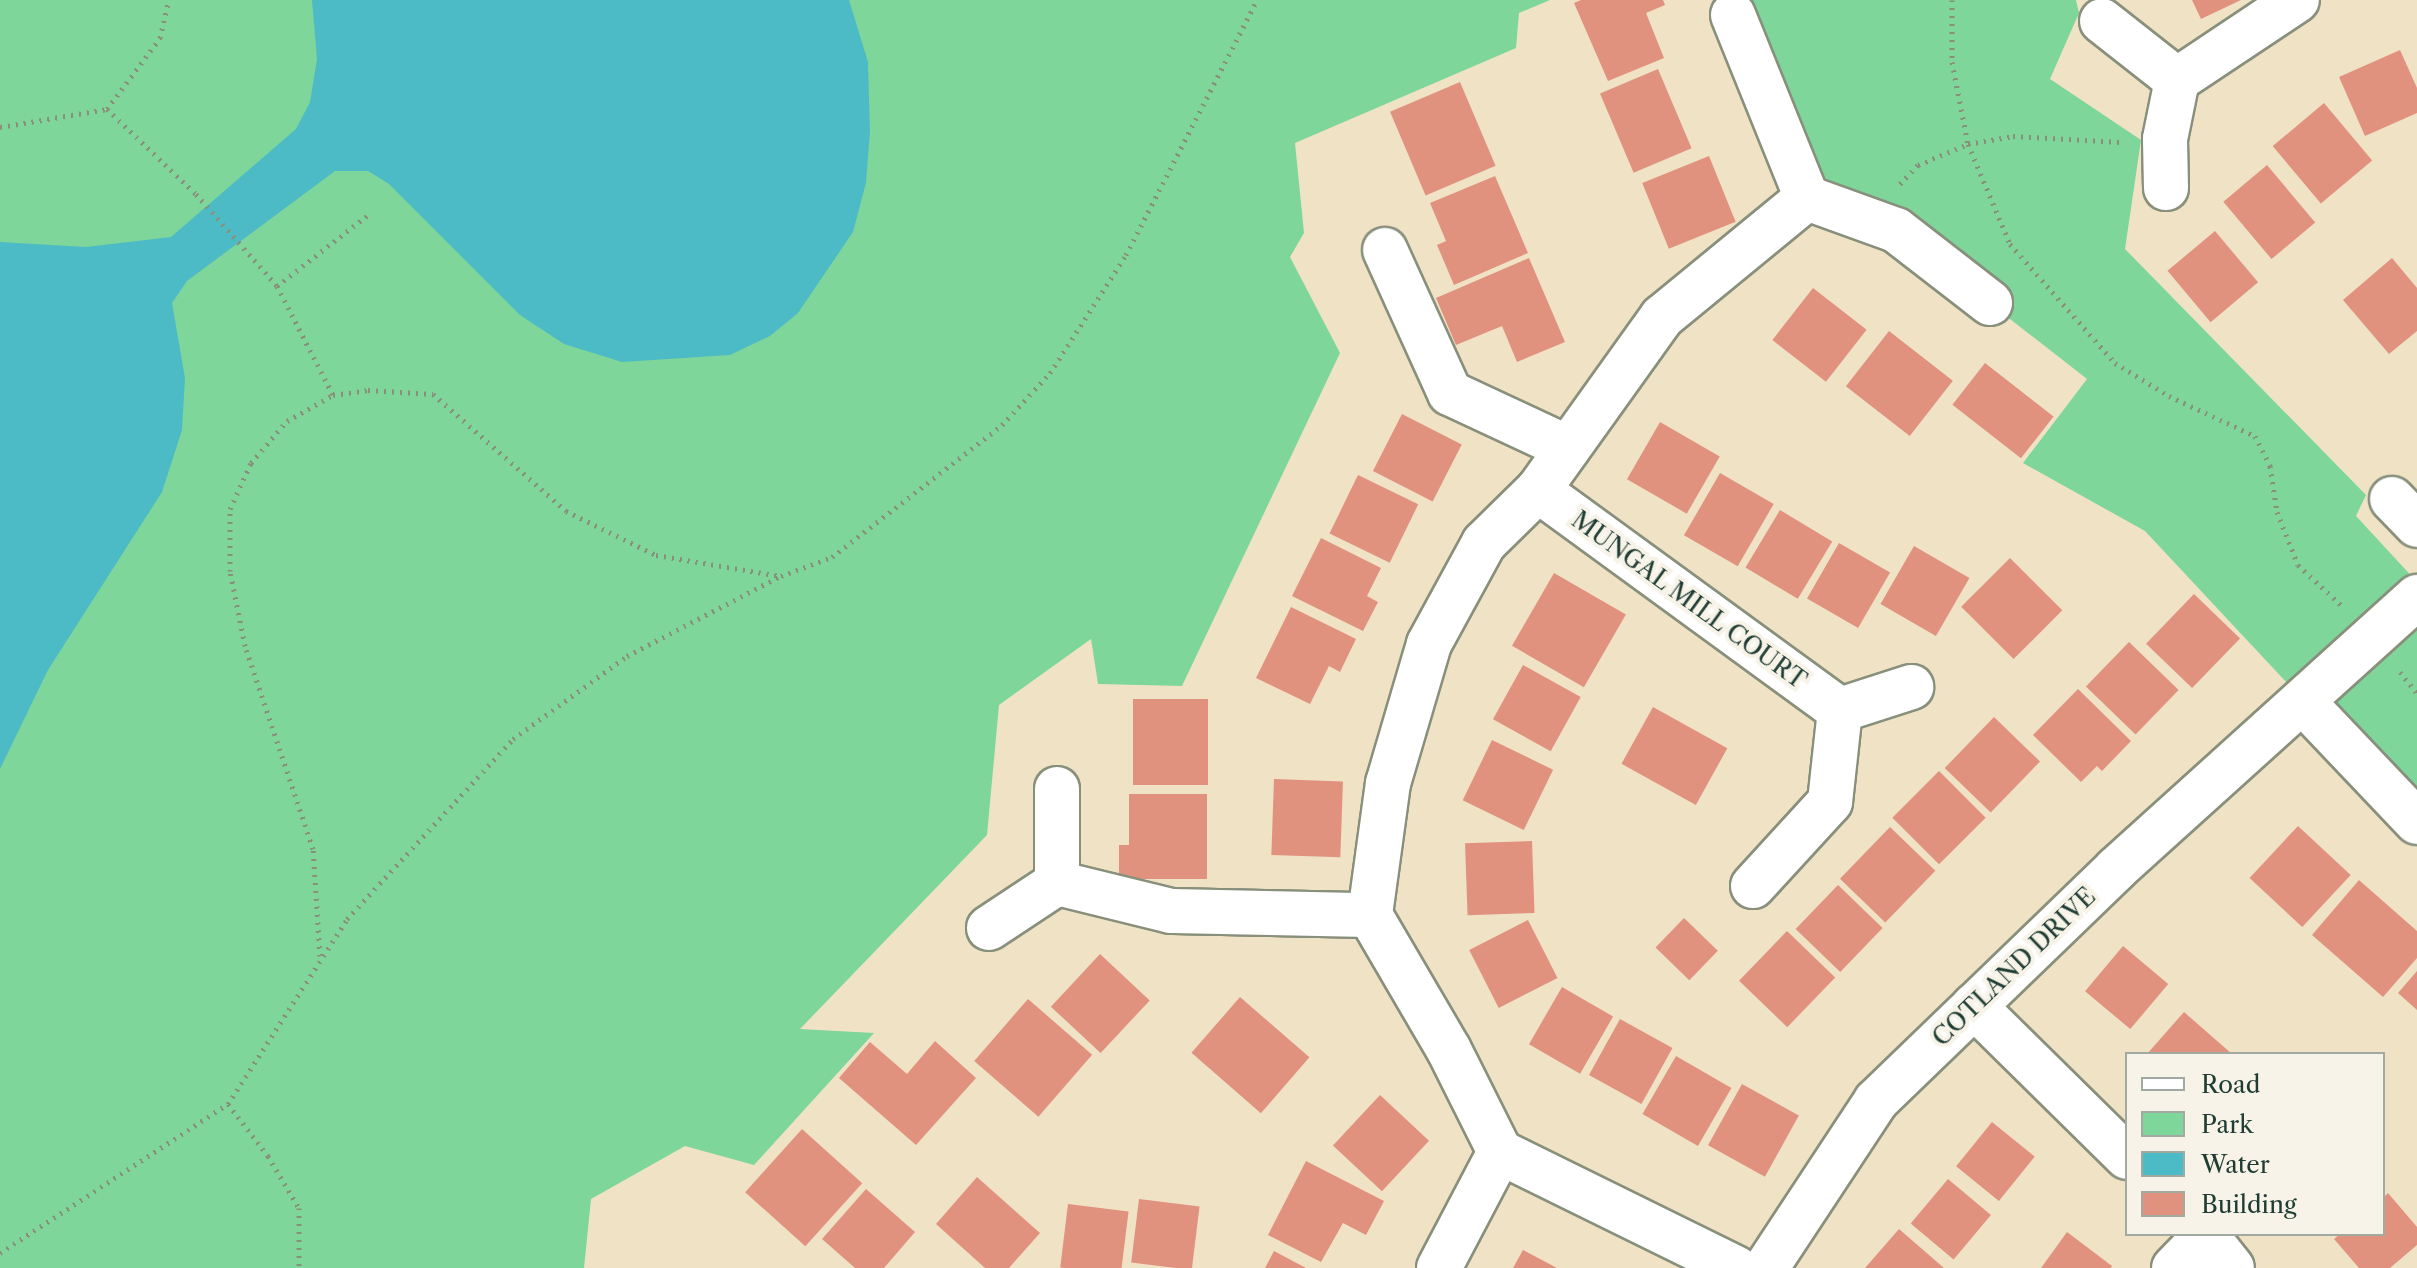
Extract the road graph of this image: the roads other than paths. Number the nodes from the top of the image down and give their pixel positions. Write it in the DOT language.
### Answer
graph roads {
  1 [pos="2297,0"];
  2 [pos="1733,15"];
  3 [pos="2102,21"];
  4 [pos="2177,80"];
  5 [pos="2166,188"];
  6 [pos="1807,198"];
  7 [pos="1385,250"];
  8 [pos="1990,303"];
  9 [pos="1568,448"];
  10 [pos="1538,490"];
  11 [pos="2414,600"];
  12 [pos="1911,687"];
  13 [pos="2304,703"];
  14 [pos="1840,710"];
  15 [pos="1057,789"];
  16 [pos="2417,822"];
  17 [pos="1057,883"];
  18 [pos="1753,886"];
  19 [pos="1370,915"];
  20 [pos="989,928"];
  21 [pos="1974,1006"];
  22 [pos="1500,1152"];
  23 [pos="2125,1155"];
  24 [pos="2203,1236"];
  25 [pos="2207,1236"];
  26 [pos="1439,1268"];
  27 [pos="1736,1268"];
  28 [pos="1766,1268"];
  29 [pos="2174,1268"];
  30 [pos="2232,1268"];
  1 -- 4 [label="street"];
  2 -- 6 [label="street"];
  3 -- 4 [label="street"];
  4 -- 5 [label="street"];
  6 -- 8 [label="street"];
  6 -- 9 [label="street"];
  7 -- 9 [label="street"];
  9 -- 10 [label="street"];
  10 -- 14 [label="street, MUNGAL MILL COURT"];
  10 -- 19 [label="street"];
  11 -- 13 [label="street, COTLAND DRIVE"];
  12 -- 14 [label="street"];
  13 -- 16 [label="street"];
  13 -- 21 [label="street, COTLAND DRIVE"];
  14 -- 18 [label="street"];
  15 -- 17 [label="street"];
  17 -- 19 [label="street"];
  17 -- 20 [label="street"];
  19 -- 22 [label="street"];
  21 -- 23 [label="street"];
  21 -- 28 [label="street, COTLAND DRIVE"];
  22 -- 26 [label="street"];
  22 -- 27 [label="street"];
  24 -- 29 [label="street"];
  25 -- 30 [label="street"];
}
